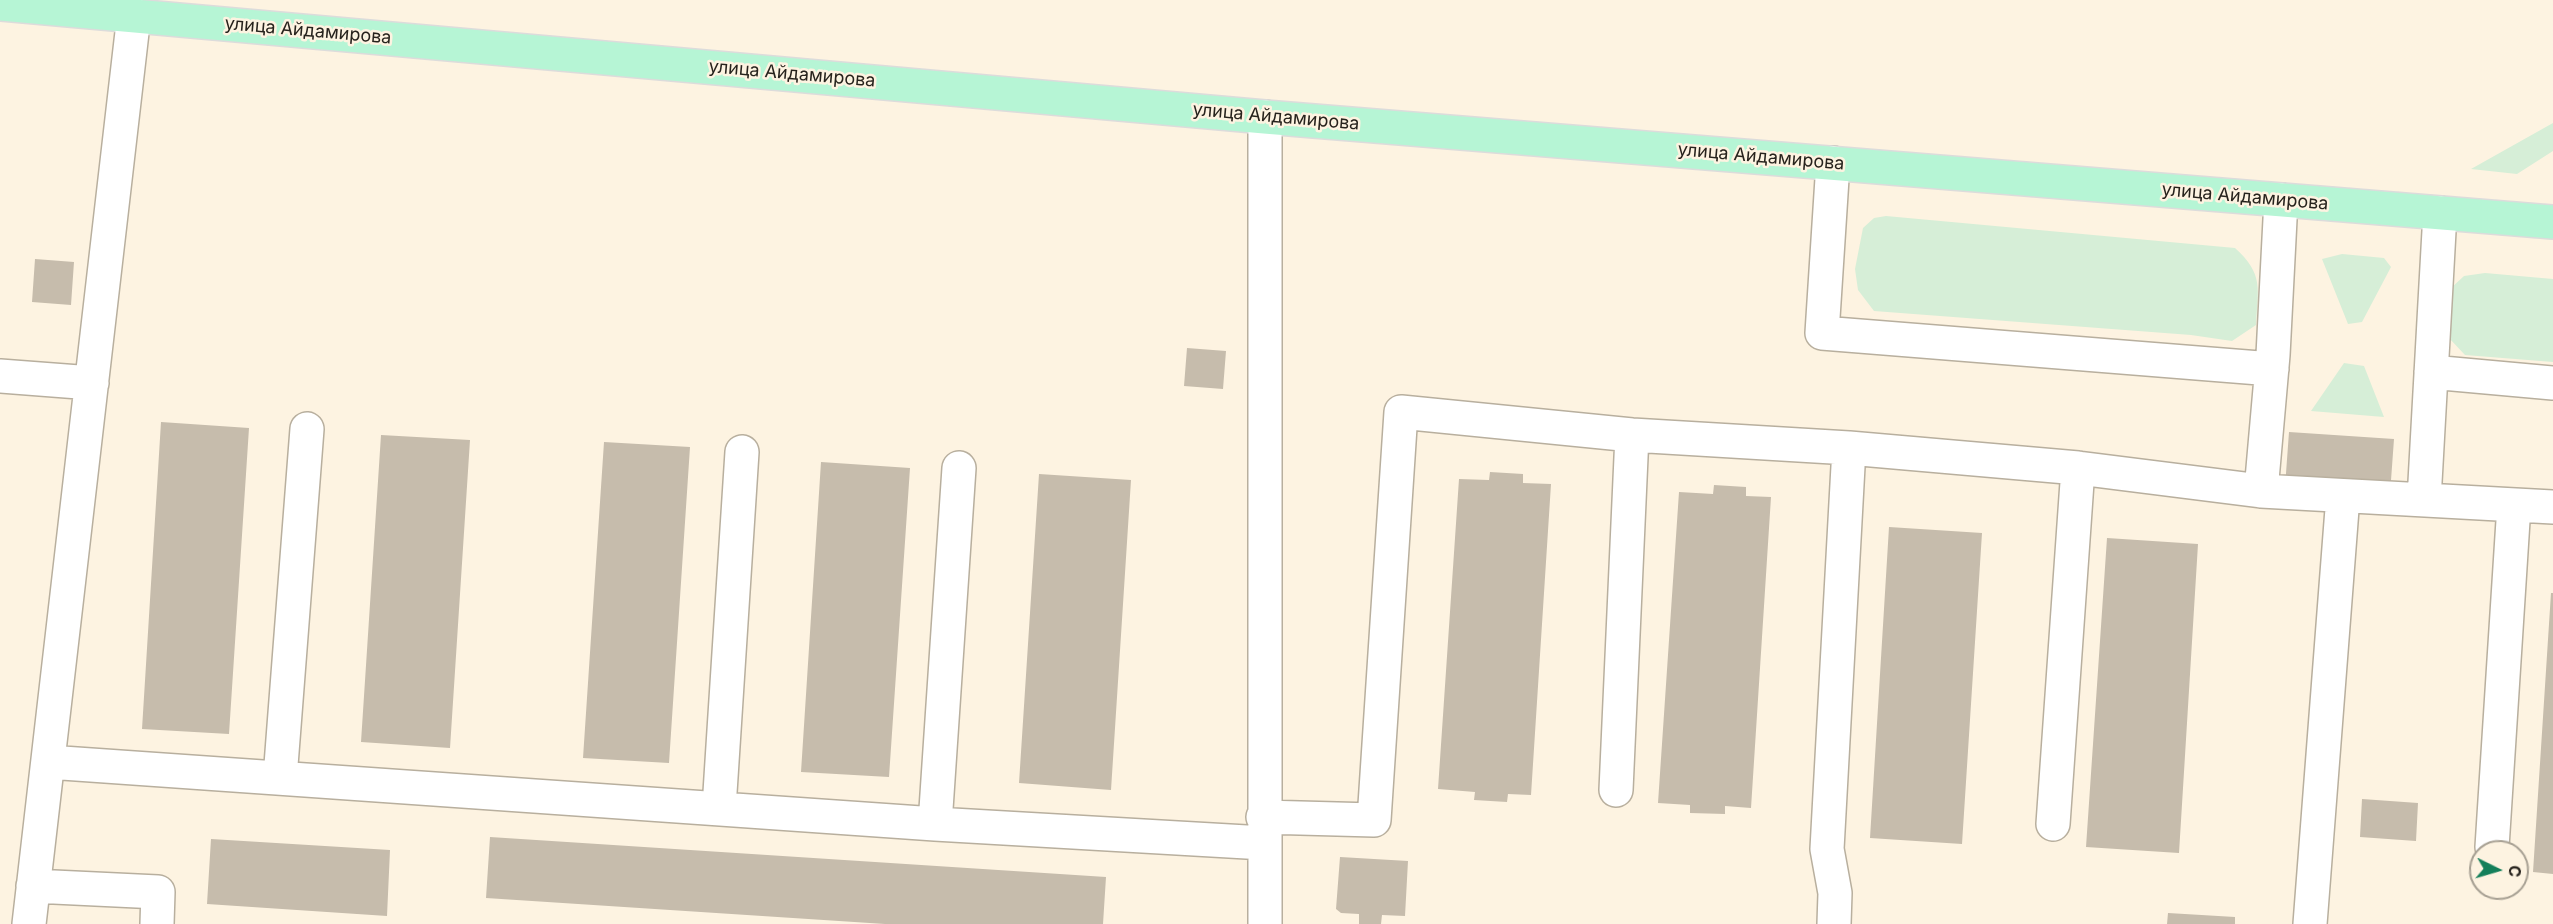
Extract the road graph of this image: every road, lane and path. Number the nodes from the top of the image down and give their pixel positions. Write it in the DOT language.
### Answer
graph roads {
  1 [pos="0,4"];
  2 [pos="134,15"];
  3 [pos="1265,117"];
  4 [pos="1833,163"];
  5 [pos="2282,200"];
  6 [pos="2440,213"];
  7 [pos="2553,222"];
  8 [pos="2272,369"];
  9 [pos="2431,372"];
  10 [pos="0,376"];
  11 [pos="92,382"];
  12 [pos="2553,383"];
  13 [pos="307,429"];
  14 [pos="1632,435"];
  15 [pos="1849,448"];
  16 [pos="742,452"];
  17 [pos="959,468"];
  18 [pos="2078,468"];
  19 [pos="2261,491"];
  20 [pos="2343,496"];
  21 [pos="2424,500"];
  22 [pos="2514,505"];
  23 [pos="2553,507"];
  24 [pos="48,762"];
  25 [pos="280,778"];
  26 [pos="1616,790"];
  27 [pos="719,808"];
  28 [pos="935,824"];
  29 [pos="2053,824"];
  30 [pos="1264,830"];
  31 [pos="2492,840"];
  32 [pos="33,886"];
  33 [pos="29,924"];
  34 [pos="157,924"];
  35 [pos="1265,924"];
  36 [pos="1834,924"];
  37 [pos="2310,924"];
  1 -- 2 [label="main road, улица Айдамирова"];
  2 -- 3 [label="main road, улица Айдамирова"];
  2 -- 11 [label="street"];
  3 -- 4 [label="main road, улица Айдамирова"];
  3 -- 30 [label="street"];
  4 -- 5 [label="main road, улица Айдамирова"];
  4 -- 8 [label="street"];
  5 -- 6 [label="main road, улица Айдамирова"];
  5 -- 8 [label="street"];
  6 -- 7 [label="main road, улица Айдамирова"];
  6 -- 9 [label="street"];
  8 -- 19 [label="street"];
  9 -- 12 [label="street"];
  9 -- 21 [label="street"];
  10 -- 11 [label="street"];
  11 -- 24 [label="street"];
  13 -- 25 [label="street"];
  14 -- 15 [label="street"];
  14 -- 26 [label="street"];
  14 -- 30 [label="street"];
  15 -- 18 [label="street"];
  15 -- 36 [label="street"];
  16 -- 27 [label="street"];
  17 -- 28 [label="street"];
  18 -- 19 [label="street"];
  18 -- 29 [label="street"];
  19 -- 20 [label="street"];
  20 -- 21 [label="street"];
  20 -- 37 [label="street"];
  21 -- 22 [label="street"];
  22 -- 23 [label="street"];
  22 -- 31 [label="street"];
  24 -- 25 [label="street"];
  24 -- 32 [label="street"];
  25 -- 27 [label="street"];
  27 -- 28 [label="street"];
  28 -- 30 [label="street"];
  30 -- 35 [label="street"];
  32 -- 33 [label="street"];
  32 -- 34 [label="street"];
}
